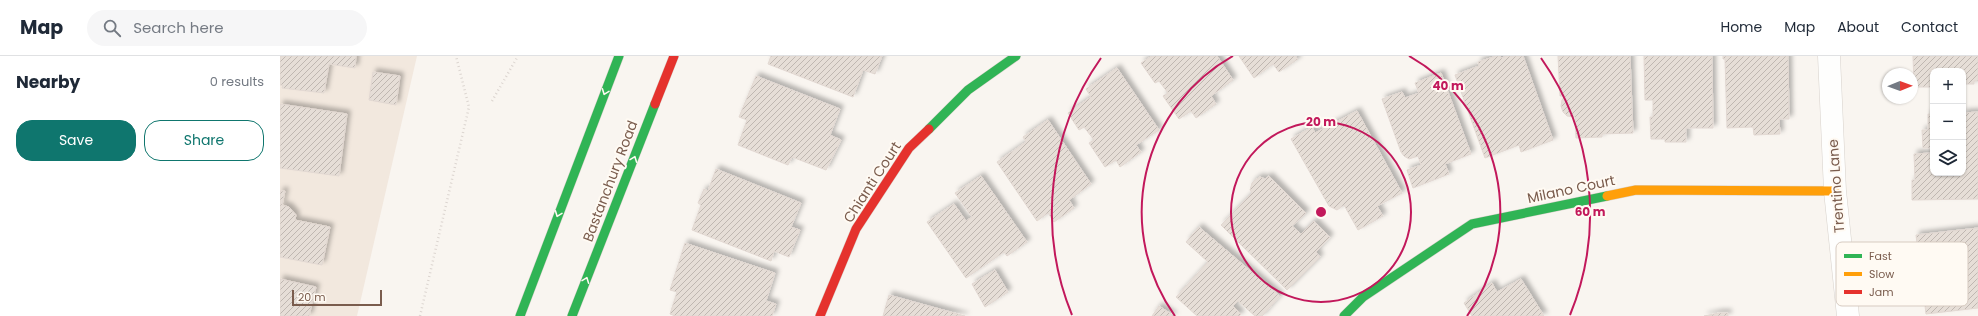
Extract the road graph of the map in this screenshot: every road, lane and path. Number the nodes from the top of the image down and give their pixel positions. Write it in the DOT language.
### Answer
graph roads {
  1 [pos="456,56"];
  2 [pos="518,56"];
  3 [pos="619,56"];
  4 [pos="674,56"];
  5 [pos="1016,56"];
  6 [pos="1829,56"];
  7 [pos="492,101"];
  8 [pos="1834,191"];
  9 [pos="1840,242"];
  10 [pos="1847,306"];
  11 [pos="420,316"];
  12 [pos="520,316"];
  13 [pos="572,316"];
  14 [pos="820,316"];
  15 [pos="1344,316"];
  16 [pos="1848,316"];
  1 -- 11 [label="path"];
  2 -- 7 [label="path"];
  3 -- 12 [label="street, one-way"];
  13 -- 4 [label="street, Bastanchury Road, one-way"];
  5 -- 14 [label="street, Chianti Court"];
  6 -- 8 [label="street, Trentino Lane"];
  8 -- 9 [label="street, Trentino Lane"];
  8 -- 15 [label="street, Milano Court"];
  10 -- 16 [label="street, Trentino Lane"];
}
